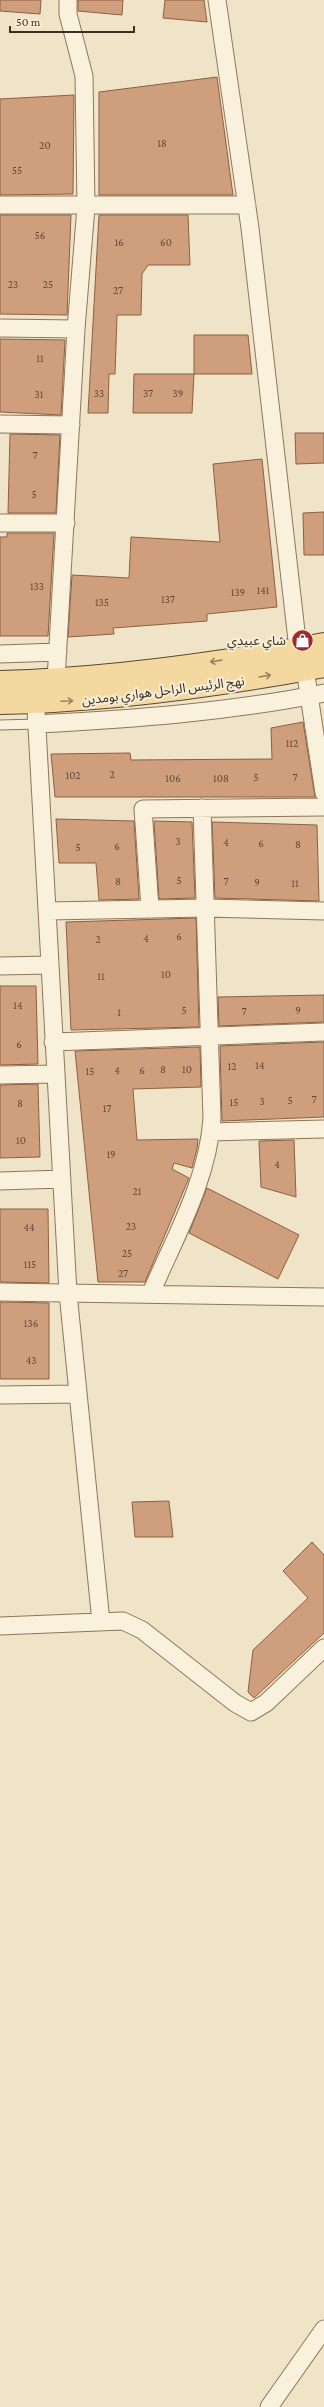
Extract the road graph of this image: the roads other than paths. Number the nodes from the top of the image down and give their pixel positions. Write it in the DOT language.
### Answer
graph roads {
  1 [pos="68,0"];
  2 [pos="217,0"];
  3 [pos="0,205"];
  4 [pos="247,205"];
  5 [pos="86,207"];
  6 [pos="0,328"];
  7 [pos="76,329"];
  8 [pos="0,424"];
  9 [pos="71,424"];
  10 [pos="0,523"];
  11 [pos="66,523"];
  12 [pos="324,644"];
  13 [pos="298,649"];
  14 [pos="58,652"];
  15 [pos="0,654"];
  16 [pos="314,668"];
  17 [pos="56,680"];
  18 [pos="34,681"];
  19 [pos="0,682"];
  20 [pos="316,694"];
  21 [pos="0,704"];
  22 [pos="36,713"];
  23 [pos="0,725"];
  24 [pos="324,793"];
  25 [pos="324,807"];
  26 [pos="202,808"];
  27 [pos="150,908"];
  28 [pos="205,908"];
  29 [pos="48,911"];
  30 [pos="324,911"];
  31 [pos="49,965"];
  32 [pos="0,966"];
  33 [pos="324,1032"];
  34 [pos="209,1037"];
  35 [pos="53,1042"];
  36 [pos="56,1074"];
  37 [pos="0,1075"];
  38 [pos="324,1129"];
  39 [pos="211,1132"];
  40 [pos="62,1179"];
  41 [pos="0,1181"];
  42 [pos="0,1292"];
  43 [pos="68,1293"];
  44 [pos="151,1293"];
  45 [pos="324,1297"];
  46 [pos="78,1394"];
  47 [pos="0,1395"];
  48 [pos="101,1622"];
  49 [pos="0,1626"];
  50 [pos="324,1648"];
  51 [pos="324,2329"];
  52 [pos="269,2407"];
  1 -- 5 [label="street"];
  2 -- 4 [label="street"];
  3 -- 5 [label="street"];
  4 -- 5 [label="street"];
  4 -- 13 [label="street"];
  5 -- 7 [label="street"];
  6 -- 7 [label="street"];
  7 -- 9 [label="street"];
  8 -- 9 [label="street"];
  9 -- 11 [label="street"];
  10 -- 11 [label="street"];
  11 -- 14 [label="street"];
  12 -- 13 [label="main road, نهج الرئيس الراحل هواري بومدين"];
  13 -- 17 [label="main road, نهج الرئيس الراحل هواري بومدين, one-way"];
  14 -- 15 [label="street"];
  14 -- 17 [label="street"];
  16 -- 20 [label="street"];
  22 -- 16 [label="main road, نهج الرئيس الراحل هواري بومدين, one-way"];
  17 -- 18 [label="main road, نهج الرئيس الراحل هواري بومدين"];
  18 -- 19 [label="main road, نهج الرئيس الراحل هواري بومدين"];
  18 -- 22 [label="street"];
  20 -- 22 [label="street"];
  20 -- 24 [label="street"];
  21 -- 22 [label="main road, نهج الرئيس الراحل هواري بومدين"];
  22 -- 23 [label="lane"];
  22 -- 29 [label="street"];
  25 -- 26 [label="street"];
  26 -- 27 [label="street"];
  26 -- 28 [label="street"];
  27 -- 28 [label="street"];
  27 -- 29 [label="street"];
  28 -- 30 [label="street"];
  28 -- 34 [label="street"];
  29 -- 31 [label="street"];
  31 -- 32 [label="street"];
  31 -- 35 [label="street"];
  33 -- 34 [label="street"];
  34 -- 35 [label="street"];
  34 -- 39 [label="street"];
  35 -- 36 [label="street"];
  36 -- 37 [label="street"];
  36 -- 40 [label="street"];
  38 -- 39 [label="street"];
  39 -- 44 [label="street"];
  40 -- 41 [label="street"];
  40 -- 43 [label="street"];
  42 -- 43 [label="street"];
  43 -- 44 [label="street"];
  43 -- 46 [label="street"];
  44 -- 45 [label="street"];
  46 -- 47 [label="street"];
  46 -- 48 [label="street"];
  48 -- 49 [label="street"];
  48 -- 50 [label="street"];
  51 -- 52 [label="street"];
}
